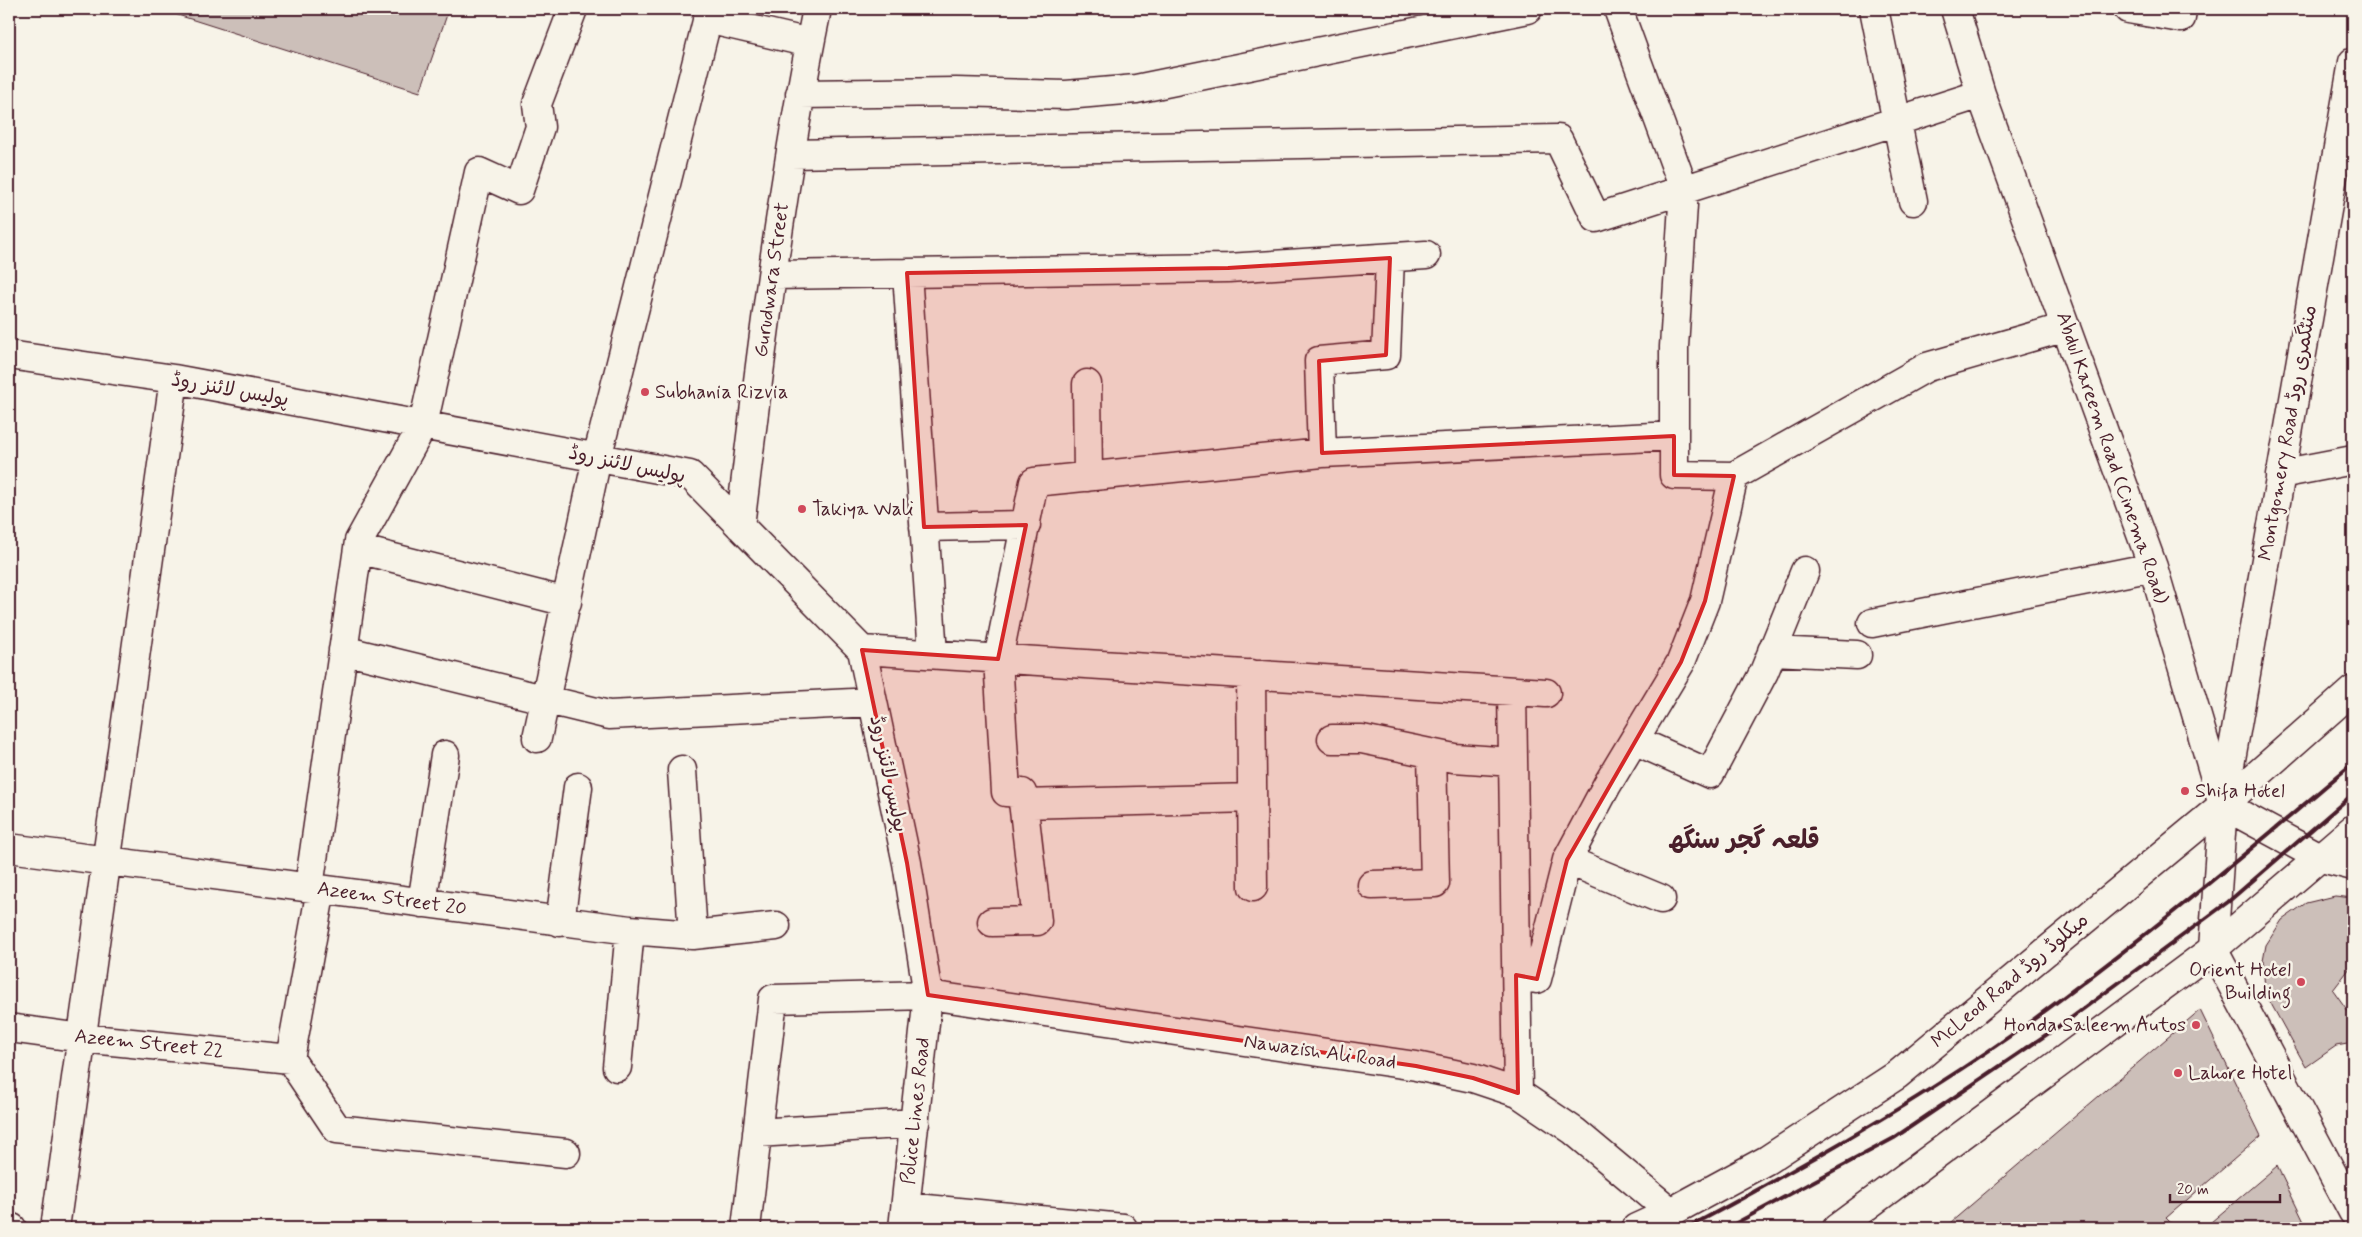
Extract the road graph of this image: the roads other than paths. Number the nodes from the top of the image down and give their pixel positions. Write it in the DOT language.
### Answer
graph roads {
  1 [pos="573,9"];
  2 [pos="817,9"];
  3 [pos="1528,9"];
  4 [pos="1618,9"];
  5 [pos="1874,9"];
  6 [pos="1954,9"];
  7 [pos="2128,9"];
  8 [pos="2182,9"];
  9 [pos="709,14"];
  10 [pos="810,43"];
  11 [pos="2353,62"];
  12 [pos="800,94"];
  13 [pos="1981,94"];
  14 [pos="2350,111"];
  15 [pos="1896,120"];
  16 [pos="791,154"];
  17 [pos="1684,189"];
  18 [pos="1913,201"];
  19 [pos="1426,255"];
  20 [pos="1390,258"];
  21 [pos="907,273"];
  22 [pos="772,275"];
  23 [pos="2066,327"];
  24 [pos="9,355"];
  25 [pos="174,379"];
  26 [pos="1087,384"];
  27 [pos="423,426"];
  28 [pos="1674,436"];
  29 [pos="1322,453"];
  30 [pos="597,458"];
  31 [pos="2353,460"];
  32 [pos="2280,474"];
  33 [pos="1734,476"];
  34 [pos="1088,477"];
  35 [pos="1026,525"];
  36 [pos="740,526"];
  37 [pos="924,527"];
  38 [pos="358,549"];
  39 [pos="2153,567"];
  40 [pos="1805,571"];
  41 [pos="567,602"];
  42 [pos="1872,622"];
  43 [pos="343,650"];
  44 [pos="862,650"];
  45 [pos="1772,652"];
  46 [pos="933,654"];
  47 [pos="1857,655"];
  48 [pos="998,659"];
  49 [pos="1251,674"];
  50 [pos="2353,690"];
  51 [pos="1512,691"];
  52 [pos="1546,693"];
  53 [pos="545,701"];
  54 [pos="873,702"];
  55 [pos="537,738"];
  56 [pos="1332,739"];
  57 [pos="1634,740"];
  58 [pos="1432,754"];
  59 [pos="445,755"];
  60 [pos="1513,762"];
  61 [pos="682,770"];
  62 [pos="578,787"];
  63 [pos="1252,798"];
  64 [pos="1023,804"];
  65 [pos="2223,804"];
  66 [pos="2353,829"];
  67 [pos="9,848"];
  68 [pos="2321,858"];
  69 [pos="1567,860"];
  70 [pos="107,861"];
  71 [pos="2353,866"];
  72 [pos="1372,885"];
  73 [pos="315,888"];
  74 [pos="1253,888"];
  75 [pos="1661,899"];
  76 [pos="422,902"];
  77 [pos="560,922"];
  78 [pos="992,922"];
  79 [pos="776,926"];
  80 [pos="630,930"];
  81 [pos="693,935"];
  82 [pos="2213,949"];
  83 [pos="1516,975"];
  84 [pos="928,995"];
  85 [pos="9,1028"];
  86 [pos="82,1038"];
  87 [pos="290,1059"];
  88 [pos="617,1066"];
  89 [pos="1518,1093"];
  90 [pos="915,1124"];
  91 [pos="757,1133"];
  92 [pos="566,1153"];
  93 [pos="1671,1212"];
  94 [pos="2353,1212"];
  95 [pos="904,1217"];
  96 [pos="55,1228"];
  97 [pos="746,1228"];
  98 [pos="1123,1228"];
  99 [pos="1636,1228"];
  100 [pos="1837,1228"];
  1 -- 27 [label="street"];
  2 -- 10 [label="street, Gurudwara Street"];
  3 -- 12 [label="street"];
  4 -- 17 [label="street"];
  5 -- 15 [label="street"];
  6 -- 13 [label="street, Abdul Kareem Road (Cinema Road)"];
  7 -- 8 [label="street"];
  9 -- 10 [label="street"];
  9 -- 30 [label="street"];
  10 -- 12 [label="street, Gurudwara Street"];
  11 -- 14 [label="street, Montgomery Road منٹگمری روڈ"];
  12 -- 16 [label="street, Gurudwara Street"];
  13 -- 15 [label="street"];
  13 -- 23 [label="street, Abdul Kareem Road (Cinema Road)"];
  14 -- 32 [label="street, Montgomery Road منٹگمری روڈ"];
  15 -- 17 [label="street"];
  15 -- 18 [label="street"];
  16 -- 17 [label="street"];
  16 -- 22 [label="street, Gurudwara Street"];
  17 -- 28 [label="street"];
  19 -- 20 [label="street"];
  20 -- 21 [label="street"];
  20 -- 29 [label="street"];
  21 -- 22 [label="street"];
  21 -- 37 [label="street"];
  22 -- 36 [label="street, Gurudwara Street"];
  23 -- 33 [label="street"];
  23 -- 39 [label="street, Abdul Kareem Road (Cinema Road)"];
  24 -- 25 [label="street, پولیس لائنز روڈ"];
  25 -- 27 [label="street, پولیس لائنز روڈ"];
  25 -- 70 [label="street"];
  26 -- 34 [label="street"];
  27 -- 30 [label="street, پولیس لائنز روڈ"];
  27 -- 38 [label="street"];
  28 -- 29 [label="street"];
  28 -- 33 [label="street"];
  29 -- 34 [label="street"];
  30 -- 36 [label="street, پولیس لائنز روڈ"];
  30 -- 41 [label="street"];
  31 -- 32 [label="street"];
  32 -- 65 [label="street, Montgomery Road منٹگمری روڈ"];
  33 -- 57 [label="street"];
  34 -- 35 [label="street"];
  35 -- 37 [label="street"];
  35 -- 48 [label="street"];
  36 -- 44 [label="street, پولیس لائنز روڈ"];
  37 -- 46 [label="street"];
  38 -- 41 [label="street"];
  38 -- 43 [label="street"];
  39 -- 42 [label="street"];
  39 -- 65 [label="street, Abdul Kareem Road (Cinema Road)"];
  40 -- 45 [label="street"];
  41 -- 53 [label="street"];
  43 -- 53 [label="street"];
  43 -- 73 [label="street"];
  44 -- 46 [label="street"];
  44 -- 54 [label="street, پولیس لائنز روڈ"];
  45 -- 47 [label="street"];
  45 -- 57 [label="street"];
  46 -- 48 [label="street"];
  48 -- 49 [label="street"];
  48 -- 64 [label="street"];
  49 -- 51 [label="street"];
  49 -- 63 [label="street"];
  50 -- 65 [label="street, McLeod Road میکلوڈ روڈ"];
  51 -- 52 [label="street"];
  51 -- 60 [label="street"];
  53 -- 54 [label="street"];
  53 -- 55 [label="street"];
  54 -- 84 [label="street, پولیس لائنز روڈ"];
  56 -- 58 [label="street"];
  57 -- 69 [label="street"];
  58 -- 60 [label="street"];
  58 -- 72 [label="street"];
  59 -- 76 [label="street"];
  60 -- 83 [label="street"];
  61 -- 81 [label="street"];
  62 -- 77 [label="street"];
  63 -- 64 [label="street"];
  63 -- 74 [label="street"];
  64 -- 78 [label="street"];
  65 -- 68 [label="street"];
  65 -- 82 [label="street"];
  65 -- 93 [label="street, McLeod Road میکلوڈ روڈ"];
  66 -- 68 [label="street"];
  67 -- 70 [label="street, Azeem Street 20"];
  68 -- 71 [label="street"];
  68 -- 82 [label="street"];
  69 -- 75 [label="street"];
  69 -- 83 [label="street"];
  70 -- 73 [label="street, Azeem Street 20"];
  70 -- 86 [label="street"];
  73 -- 76 [label="street, Azeem Street 20"];
  73 -- 87 [label="street"];
  76 -- 77 [label="street, Azeem Street 20"];
  77 -- 80 [label="street, Azeem Street 20"];
  79 -- 81 [label="street, Azeem Street 20"];
  80 -- 81 [label="street, Azeem Street 20"];
  80 -- 88 [label="street"];
  82 -- 94 [label="street"];
  82 -- 100 [label="street"];
  83 -- 89 [label="street"];
  84 -- 89 [label="street, Nawazish Ali Road"];
  84 -- 90 [label="street, Police Lines Road"];
  84 -- 91 [label="street, Nawazish Ali Road"];
  85 -- 86 [label="street, Azeem Street 22"];
  86 -- 87 [label="street, Azeem Street 22"];
  86 -- 96 [label="street"];
  87 -- 92 [label="street"];
  89 -- 93 [label="street, Nawazish Ali Road"];
  90 -- 91 [label="street"];
  90 -- 95 [label="street, Police Lines Road"];
  91 -- 97 [label="street"];
  93 -- 99 [label="street, McLeod Road میکلوڈ روڈ"];
  95 -- 98 [label="street"];
}
